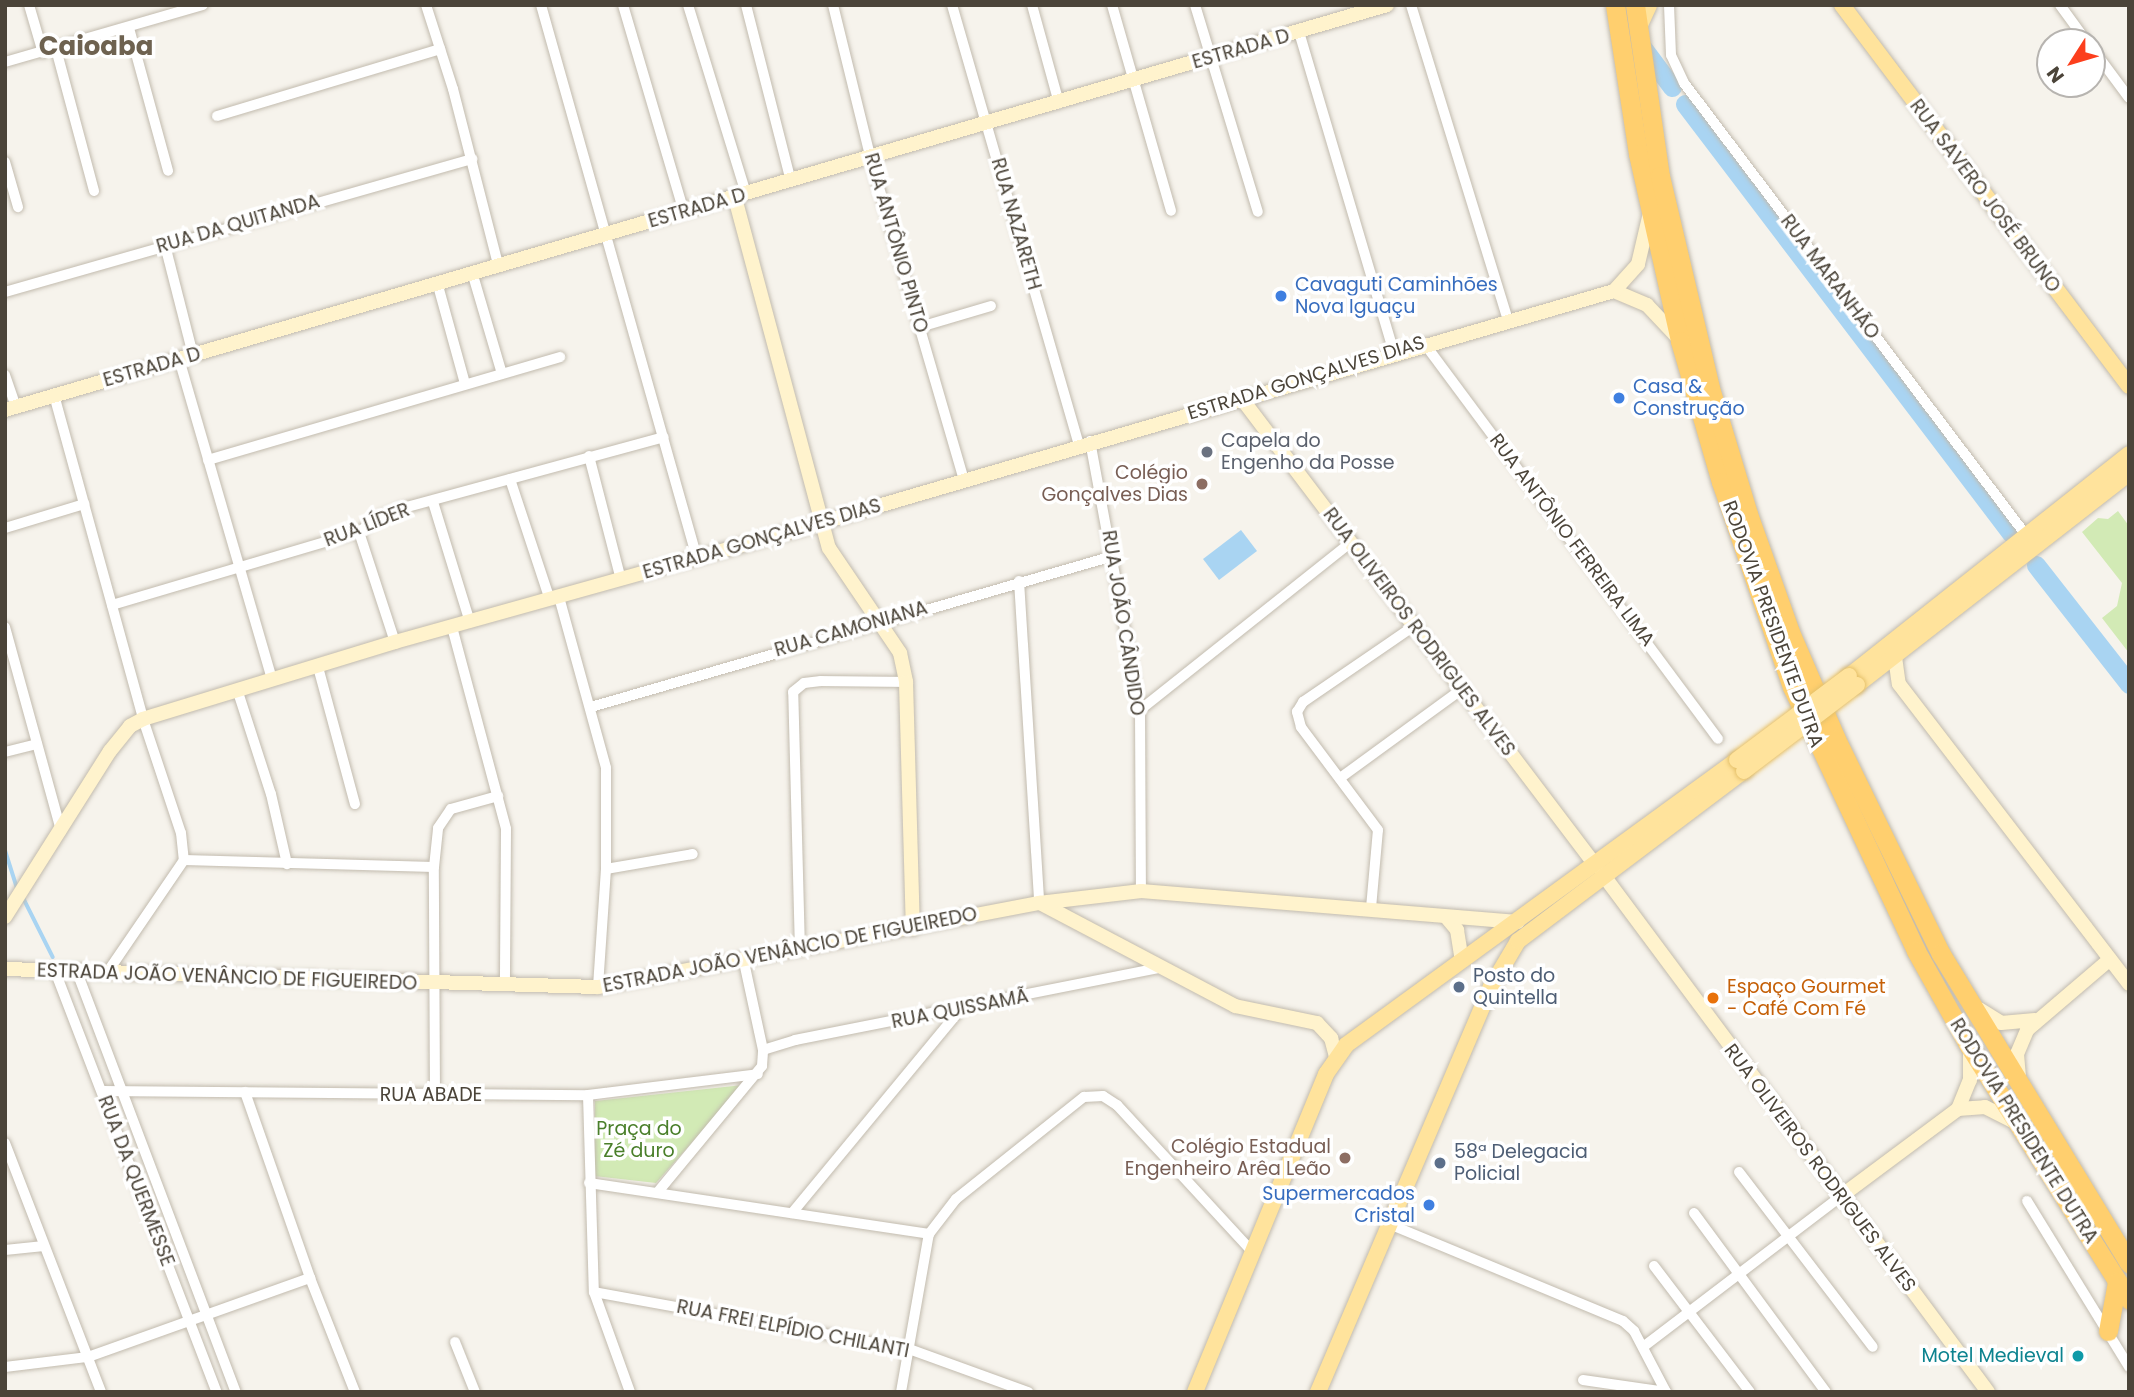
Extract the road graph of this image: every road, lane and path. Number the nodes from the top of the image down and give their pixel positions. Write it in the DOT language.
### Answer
graph roads {
  1 [pos="29,5"];
  2 [pos="203,5"];
  3 [pos="426,5"];
  4 [pos="541,5"];
  5 [pos="623,5"];
  6 [pos="688,5"];
  7 [pos="746,5"];
  8 [pos="833,5"];
  9 [pos="952,5"];
  10 [pos="1032,5"];
  11 [pos="1112,5"];
  12 [pos="1195,5"];
  13 [pos="1388,5"];
  14 [pos="1412,5"];
  15 [pos="1615,5"];
  16 [pos="1635,5"];
  17 [pos="1649,5"];
  18 [pos="1669,5"];
  19 [pos="1842,5"];
  20 [pos="2060,5"];
  21 [pos="129,28"];
  22 [pos="2077,28"];
  23 [pos="1638,31"];
  24 [pos="1299,32"];
  25 [pos="440,48"];
  26 [pos="56,49"];
  27 [pos="43,53"];
  28 [pos="1209,57"];
  29 [pos="5,62"];
  30 [pos="2106,67"];
  31 [pos="1133,79"];
  32 [pos="2129,98"];
  33 [pos="1059,103"];
  34 [pos="217,116"];
  35 [pos="988,124"];
  36 [pos="472,159"];
  37 [pos="870,160"];
  38 [pos="5,162"];
  39 [pos="168,171"];
  40 [pos="791,181"];
  41 [pos="94,191"];
  42 [pos="740,196"];
  43 [pos="18,207"];
  44 [pos="1171,211"];
  45 [pos="1650,211"];
  46 [pos="684,212"];
  47 [pos="1258,212"];
  48 [pos="604,235"];
  49 [pos="165,244"];
  50 [pos="498,264"];
  51 [pos="471,272"];
  52 [pos="437,282"];
  53 [pos="1614,290"];
  54 [pos="5,292"];
  55 [pos="991,306"];
  56 [pos="1507,318"];
  57 [pos="920,327"];
  58 [pos="1680,341"];
  59 [pos="1424,343"];
  60 [pos="1394,352"];
  61 [pos="186,357"];
  62 [pos="560,358"];
  63 [pos="502,374"];
  64 [pos="5,375"];
  65 [pos="465,384"];
  66 [pos="2129,386"];
  67 [pos="54,395"];
  68 [pos="1242,399"];
  69 [pos="11,409"];
  70 [pos="664,437"];
  71 [pos="1085,443"];
  72 [pos="2129,454"];
  73 [pos="589,456"];
  74 [pos="208,460"];
  75 [pos="2129,473"];
  76 [pos="510,479"];
  77 [pos="964,480"];
  78 [pos="433,502"];
  79 [pos="84,504"];
  80 [pos="820,523"];
  81 [pos="5,528"];
  82 [pos="359,531"];
  83 [pos="2026,535"];
  84 [pos="1351,542"];
  85 [pos="1113,556"];
  86 [pos="697,558"];
  87 [pos="239,567"];
  88 [pos="621,580"];
  89 [pos="1019,581"];
  90 [pos="554,598"];
  91 [pos="112,605"];
  92 [pos="881,620"];
  93 [pos="470,622"];
  94 [pos="1414,626"];
  95 [pos="5,627"];
  96 [pos="452,627"];
  97 [pos="395,642"];
  98 [pos="1895,657"];
  99 [pos="318,667"];
  100 [pos="1858,679"];
  101 [pos="272,680"];
  102 [pos="906,682"];
  103 [pos="1899,684"];
  104 [pos="237,689"];
  105 [pos="1462,689"];
  106 [pos="591,707"];
  107 [pos="1140,710"];
  108 [pos="143,719"];
  109 [pos="1718,739"];
  110 [pos="37,744"];
  111 [pos="5,752"];
  112 [pos="1340,778"];
  113 [pos="498,796"];
  114 [pos="355,804"];
  115 [pos="61,831"];
  116 [pos="693,854"];
  117 [pos="184,860"];
  118 [pos="287,864"];
  119 [pos="434,867"];
  120 [pos="606,869"];
  121 [pos="1600,871"];
  122 [pos="1141,891"];
  123 [pos="1038,903"];
  124 [pos="1371,908"];
  125 [pos="5,917"];
  126 [pos="1447,918"];
  127 [pos="1523,927"];
  128 [pos="913,929"];
  129 [pos="800,951"];
  130 [pos="1466,957"];
  131 [pos="2110,959"];
  132 [pos="744,962"];
  133 [pos="1157,968"];
  134 [pos="5,970"];
  135 [pos="55,971"];
  136 [pos="77,972"];
  137 [pos="107,973"];
  138 [pos="1496,978"];
  139 [pos="1956,980"];
  140 [pos="435,982"];
  141 [pos="505,983"];
  142 [pos="2129,984"];
  143 [pos="598,987"];
  144 [pos="961,1009"];
  145 [pos="2035,1020"];
  146 [pos="1968,1044"];
  147 [pos="763,1050"];
  148 [pos="1336,1057"];
  149 [pos="758,1074"];
  150 [pos="121,1088"];
  151 [pos="102,1091"];
  152 [pos="246,1091"];
  153 [pos="587,1095"];
  154 [pos="435,1096"];
  155 [pos="2025,1098"];
  156 [pos="1958,1109"];
  157 [pos="2018,1124"];
  158 [pos="5,1143"];
  159 [pos="1739,1172"];
  160 [pos="589,1183"];
  161 [pos="657,1193"];
  162 [pos="1840,1197"];
  163 [pos="2027,1201"];
  164 [pos="792,1213"];
  165 [pos="1694,1213"];
  166 [pos="1389,1224"];
  167 [pos="929,1234"];
  168 [pos="1788,1237"];
  169 [pos="44,1247"];
  170 [pos="5,1250"];
  171 [pos="1251,1250"];
  172 [pos="2129,1264"];
  173 [pos="1654,1266"];
  174 [pos="1739,1274"];
  175 [pos="310,1278"];
  176 [pos="2117,1282"];
  177 [pos="594,1292"];
  178 [pos="2129,1300"];
  179 [pos="1689,1312"];
  180 [pos="207,1315"];
  181 [pos="190,1321"];
  182 [pos="2108,1331"];
  183 [pos="455,1342"];
  184 [pos="1643,1347"];
  185 [pos="1872,1347"];
  186 [pos="909,1349"];
  187 [pos="88,1357"];
  188 [pos="5,1367"];
  189 [pos="2129,1367"];
  190 [pos="1583,1380"];
  191 [pos="101,1392"];
  192 [pos="217,1392"];
  193 [pos="236,1392"];
  194 [pos="355,1392"];
  195 [pos="475,1392"];
  196 [pos="630,1392"];
  197 [pos="901,1392"];
  198 [pos="1028,1392"];
  199 [pos="1195,1392"];
  200 [pos="1318,1392"];
  201 [pos="1666,1392"];
  202 [pos="1750,1392"];
  203 [pos="1826,1392"];
  204 [pos="1988,1392"];
  1 -- 27 [label="street"];
  2 -- 21 [label="street"];
  3 -- 25 [label="street"];
  4 -- 48 [label="street"];
  5 -- 46 [label="street"];
  6 -- 42 [label="street"];
  7 -- 40 [label="street"];
  8 -- 37 [label="street, RUA ANTÔNIO PINTO"];
  9 -- 35 [label="street, RUA NAZARETH"];
  10 -- 33 [label="street"];
  11 -- 31 [label="street"];
  12 -- 28 [label="street"];
  13 -- 24 [label="street, ESTRADA D"];
  14 -- 56 [label="street"];
  15 -- 45 [label="highway, RODOVIA PRESIDENTE DUTRA"];
  16 -- 23 [label="highway, RODOVIA PRESIDENTE DUTRA"];
  17 -- 23 [label="main road"];
  18 -- 83 [label="street, RUA MARANHÃO"];
  19 -- 66 [label="main road, RUA SAVERO JOSÉ BRUNO"];
  20 -- 22 [label="street"];
  21 -- 26 [label="street"];
  21 -- 39 [label="street"];
  23 -- 139 [label="highway, RODOVIA PRESIDENTE DUTRA"];
  24 -- 28 [label="street, ESTRADA D"];
  24 -- 60 [label="street"];
  25 -- 34 [label="street"];
  25 -- 36 [label="street"];
  26 -- 27 [label="street"];
  26 -- 41 [label="street"];
  27 -- 29 [label="street"];
  28 -- 31 [label="street, ESTRADA D"];
  28 -- 47 [label="street"];
  30 -- 32 [label="street"];
  31 -- 33 [label="street, ESTRADA D"];
  31 -- 44 [label="street"];
  33 -- 35 [label="street, ESTRADA D"];
  35 -- 37 [label="street, ESTRADA D"];
  35 -- 71 [label="street, RUA NAZARETH"];
  36 -- 49 [label="street, RUA DA QUITANDA"];
  36 -- 50 [label="street"];
  37 -- 40 [label="street, ESTRADA D"];
  37 -- 57 [label="street, RUA ANTÔNIO PINTO"];
  38 -- 43 [label="street"];
  40 -- 42 [label="street, ESTRADA D"];
  42 -- 46 [label="street, ESTRADA D"];
  42 -- 80 [label="street"];
  45 -- 53 [label="street"];
  45 -- 58 [label="highway, RODOVIA PRESIDENTE DUTRA"];
  46 -- 48 [label="street, ESTRADA D"];
  48 -- 50 [label="street, ESTRADA D"];
  48 -- 70 [label="street"];
  49 -- 54 [label="street, RUA DA QUITANDA"];
  49 -- 61 [label="street"];
  50 -- 51 [label="street, ESTRADA D"];
  51 -- 52 [label="street, ESTRADA D"];
  51 -- 63 [label="street"];
  52 -- 61 [label="street, ESTRADA D"];
  52 -- 65 [label="street"];
  53 -- 56 [label="street, ESTRADA GONÇALVES DIAS"];
  53 -- 58 [label="street"];
  55 -- 57 [label="street"];
  56 -- 59 [label="street, ESTRADA GONÇALVES DIAS"];
  57 -- 77 [label="street, RUA ANTÔNIO PINTO"];
  58 -- 146 [label="highway, RODOVIA PRESIDENTE DUTRA"];
  59 -- 60 [label="street, ESTRADA GONÇALVES DIAS"];
  59 -- 109 [label="street, RUA ANTÔNIO FERREIRA LIMA"];
  60 -- 68 [label="street, ESTRADA GONÇALVES DIAS"];
  61 -- 67 [label="street, ESTRADA D"];
  61 -- 74 [label="street"];
  62 -- 63 [label="street"];
  63 -- 65 [label="street"];
  64 -- 69 [label="street"];
  65 -- 74 [label="street"];
  67 -- 69 [label="street, ESTRADA D"];
  67 -- 79 [label="street"];
  68 -- 71 [label="street, ESTRADA GONÇALVES DIAS"];
  68 -- 84 [label="street, RUA OLIVEIROS RODRIGUES ALVES"];
  70 -- 73 [label="street, RUA LÍDER"];
  70 -- 86 [label="street"];
  71 -- 77 [label="street, ESTRADA GONÇALVES DIAS"];
  71 -- 85 [label="street, RUA JOÃO CÂNDIDO"];
  72 -- 83 [label="main road"];
  73 -- 76 [label="street, RUA LÍDER"];
  73 -- 88 [label="street"];
  74 -- 87 [label="street"];
  75 -- 98 [label="main road"];
  76 -- 78 [label="street, RUA LÍDER"];
  76 -- 90 [label="street"];
  77 -- 80 [label="street, ESTRADA GONÇALVES DIAS"];
  78 -- 82 [label="street, RUA LÍDER"];
  78 -- 93 [label="street"];
  79 -- 81 [label="street"];
  79 -- 91 [label="street"];
  80 -- 86 [label="street, ESTRADA GONÇALVES DIAS"];
  80 -- 92 [label="street"];
  82 -- 87 [label="street, RUA LÍDER"];
  82 -- 97 [label="street"];
  83 -- 100 [label="main road"];
  84 -- 94 [label="street, RUA OLIVEIROS RODRIGUES ALVES"];
  84 -- 107 [label="street"];
  85 -- 89 [label="street, RUA CAMONIANA"];
  85 -- 107 [label="street, RUA JOÃO CÂNDIDO"];
  86 -- 88 [label="street, ESTRADA GONÇALVES DIAS"];
  87 -- 91 [label="street, RUA LÍDER"];
  87 -- 101 [label="street"];
  88 -- 90 [label="street, ESTRADA GONÇALVES DIAS"];
  89 -- 92 [label="street, RUA CAMONIANA"];
  89 -- 123 [label="street"];
  90 -- 93 [label="street, ESTRADA GONÇALVES DIAS"];
  90 -- 106 [label="street"];
  91 -- 108 [label="street"];
  92 -- 102 [label="street"];
  92 -- 106 [label="street, RUA CAMONIANA"];
  93 -- 96 [label="street, ESTRADA GONÇALVES DIAS"];
  94 -- 105 [label="street, RUA OLIVEIROS RODRIGUES ALVES"];
  94 -- 112 [label="street"];
  95 -- 110 [label="street"];
  96 -- 97 [label="street, ESTRADA GONÇALVES DIAS"];
  96 -- 113 [label="street"];
  97 -- 99 [label="street, ESTRADA GONÇALVES DIAS"];
  98 -- 100 [label="main road"];
  98 -- 103 [label="street"];
  99 -- 101 [label="street, ESTRADA GONÇALVES DIAS"];
  99 -- 114 [label="street"];
  100 -- 103 [label="street"];
  100 -- 121 [label="main road, bridge"];
  101 -- 104 [label="street, ESTRADA GONÇALVES DIAS"];
  102 -- 128 [label="street"];
  102 -- 129 [label="street"];
  103 -- 131 [label="street"];
  104 -- 108 [label="street, ESTRADA GONÇALVES DIAS"];
  104 -- 118 [label="street"];
  105 -- 112 [label="street"];
  105 -- 121 [label="street, RUA OLIVEIROS RODRIGUES ALVES"];
  106 -- 120 [label="street"];
  107 -- 122 [label="street, RUA JOÃO CÂNDIDO"];
  108 -- 115 [label="street, ESTRADA GONÇALVES DIAS"];
  108 -- 117 [label="street"];
  110 -- 111 [label="street"];
  110 -- 115 [label="street"];
  112 -- 124 [label="street"];
  113 -- 119 [label="street"];
  113 -- 141 [label="street"];
  115 -- 125 [label="street, ESTRADA GONÇALVES DIAS"];
  116 -- 120 [label="street"];
  117 -- 118 [label="street"];
  117 -- 137 [label="street"];
  118 -- 119 [label="street"];
  119 -- 140 [label="street"];
  120 -- 143 [label="street"];
  121 -- 127 [label="main road"];
  121 -- 162 [label="street, RUA OLIVEIROS RODRIGUES ALVES"];
  122 -- 123 [label="street, ESTRADA JOÃO VENÂNCIO DE FIGUEIREDO"];
  122 -- 124 [label="street, ESTRADA JOÃO VENÂNCIO DE FIGUEIREDO"];
  123 -- 128 [label="street, ESTRADA JOÃO VENÂNCIO DE FIGUEIREDO"];
  123 -- 133 [label="street"];
  124 -- 126 [label="street, ESTRADA JOÃO VENÂNCIO DE FIGUEIREDO"];
  126 -- 127 [label="street, ESTRADA JOÃO VENÂNCIO DE FIGUEIREDO"];
  126 -- 130 [label="street"];
  127 -- 130 [label="main road"];
  127 -- 138 [label="main road"];
  128 -- 129 [label="street, ESTRADA JOÃO VENÂNCIO DE FIGUEIREDO"];
  129 -- 132 [label="street, ESTRADA JOÃO VENÂNCIO DE FIGUEIREDO"];
  130 -- 138 [label="main road"];
  130 -- 148 [label="main road"];
  131 -- 142 [label="street"];
  131 -- 145 [label="street"];
  132 -- 143 [label="street, ESTRADA JOÃO VENÂNCIO DE FIGUEIREDO"];
  132 -- 147 [label="street"];
  133 -- 144 [label="street, RUA QUISSAMÃ"];
  133 -- 148 [label="street"];
  134 -- 135 [label="street, ESTRADA JOÃO VENÂNCIO DE FIGUEIREDO"];
  135 -- 136 [label="street, ESTRADA JOÃO VENÂNCIO DE FIGUEIREDO"];
  135 -- 151 [label="street, RUA DA QUERMESSE"];
  136 -- 137 [label="street, ESTRADA JOÃO VENÂNCIO DE FIGUEIREDO"];
  136 -- 150 [label="street, RUA DA QUERMESSE"];
  137 -- 140 [label="street, ESTRADA JOÃO VENÂNCIO DE FIGUEIREDO"];
  138 -- 166 [label="main road"];
  139 -- 145 [label="street"];
  139 -- 155 [label="highway, RODOVIA PRESIDENTE DUTRA"];
  140 -- 141 [label="street, ESTRADA JOÃO VENÂNCIO DE FIGUEIREDO"];
  140 -- 154 [label="street"];
  141 -- 143 [label="street, ESTRADA JOÃO VENÂNCIO DE FIGUEIREDO"];
  144 -- 147 [label="street, RUA QUISSAMÃ"];
  144 -- 164 [label="street"];
  145 -- 155 [label="street"];
  146 -- 156 [label="street"];
  146 -- 157 [label="highway, RODOVIA PRESIDENTE DUTRA"];
  147 -- 149 [label="street"];
  148 -- 171 [label="main road"];
  149 -- 153 [label="street, RUA ABADE"];
  149 -- 161 [label="street"];
  150 -- 151 [label="street, RUA ABADE"];
  150 -- 152 [label="street, RUA ABADE"];
  150 -- 180 [label="street, RUA DA QUERMESSE"];
  151 -- 181 [label="street, RUA DA QUERMESSE"];
  152 -- 154 [label="street, RUA ABADE"];
  152 -- 175 [label="street"];
  153 -- 154 [label="street, RUA ABADE"];
  153 -- 160 [label="street"];
  155 -- 172 [label="highway, RODOVIA PRESIDENTE DUTRA"];
  156 -- 157 [label="street"];
  156 -- 162 [label="street"];
  157 -- 176 [label="highway, RODOVIA PRESIDENTE DUTRA"];
  158 -- 169 [label="street"];
  159 -- 168 [label="street"];
  160 -- 161 [label="street"];
  160 -- 177 [label="street"];
  161 -- 164 [label="street"];
  162 -- 168 [label="street"];
  162 -- 204 [label="street, RUA OLIVEIROS RODRIGUES ALVES"];
  163 -- 182 [label="street, RODOVIA PRESIDENTE DUTRA"];
  164 -- 167 [label="street"];
  165 -- 174 [label="street"];
  166 -- 184 [label="street"];
  166 -- 200 [label="main road"];
  167 -- 171 [label="street"];
  167 -- 186 [label="street"];
  168 -- 174 [label="street"];
  168 -- 185 [label="street"];
  169 -- 170 [label="street"];
  169 -- 187 [label="street"];
  171 -- 199 [label="main road"];
  173 -- 179 [label="street"];
  174 -- 179 [label="street"];
  174 -- 203 [label="street"];
  175 -- 180 [label="street"];
  175 -- 194 [label="street"];
  176 -- 178 [label="highway, RODOVIA PRESIDENTE DUTRA"];
  176 -- 182 [label="highway"];
  177 -- 186 [label="street, RUA FREI ELPÍDIO CHILANTI"];
  177 -- 196 [label="street"];
  179 -- 184 [label="street"];
  179 -- 202 [label="street"];
  180 -- 181 [label="street"];
  180 -- 193 [label="street, RUA DA QUERMESSE"];
  181 -- 187 [label="street"];
  181 -- 192 [label="street, RUA DA QUERMESSE"];
  182 -- 189 [label="street, RODOVIA PRESIDENTE DUTRA"];
  183 -- 195 [label="street"];
  184 -- 201 [label="street"];
  186 -- 197 [label="street"];
  186 -- 198 [label="street, RUA FREI ELPÍDIO CHILANTI"];
  187 -- 188 [label="street"];
  187 -- 191 [label="street"];
  190 -- 201 [label="street"];
}
